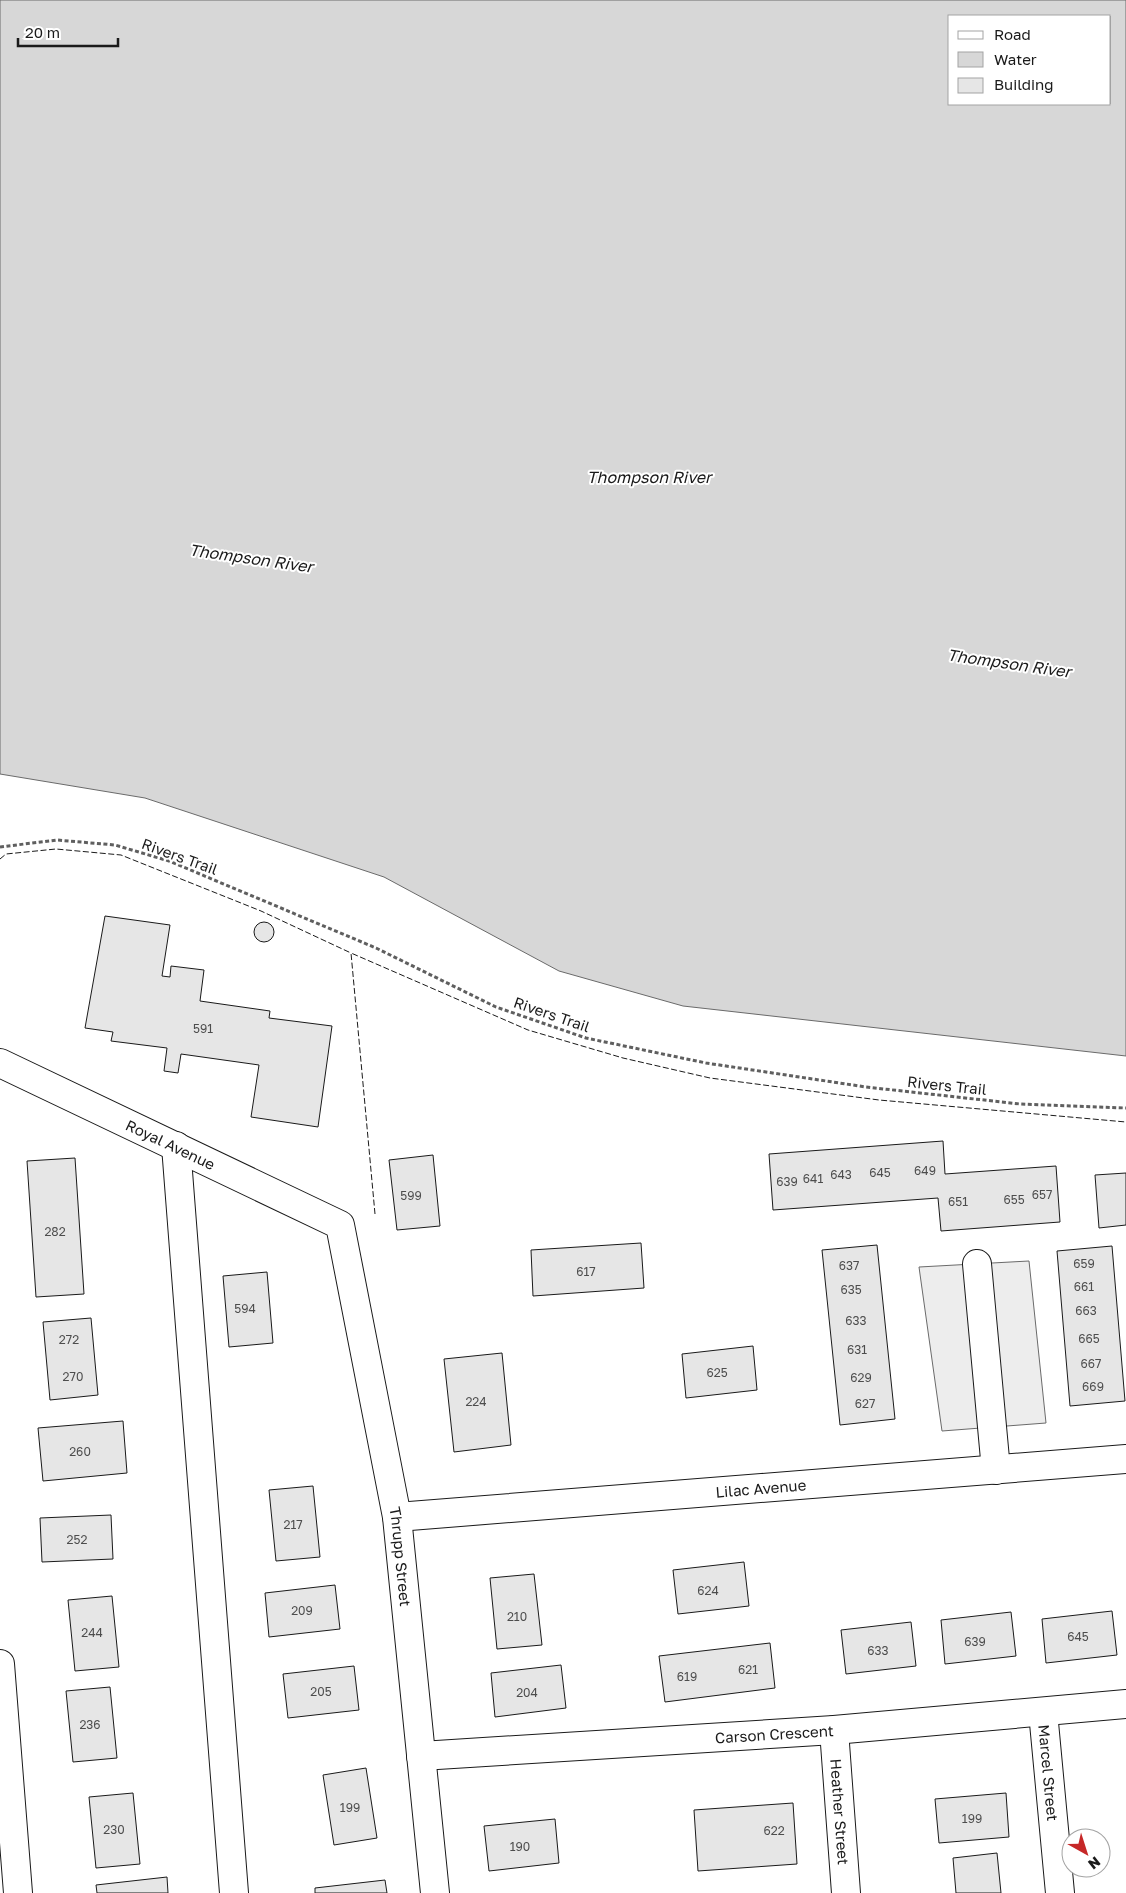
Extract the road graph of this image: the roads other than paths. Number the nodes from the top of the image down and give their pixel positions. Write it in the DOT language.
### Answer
graph roads {
  1 [pos="0,1063"];
  2 [pos="176,1146"];
  3 [pos="340,1224"];
  4 [pos="977,1264"];
  5 [pos="1126,1459"];
  6 [pos="996,1470"];
  7 [pos="397,1517"];
  8 [pos="0,1664"];
  9 [pos="1126,1704"];
  10 [pos="1043,1712"];
  11 [pos="834,1730"];
  12 [pos="421,1756"];
  13 [pos="18,1893"];
  14 [pos="234,1893"];
  15 [pos="435,1893"];
  16 [pos="846,1893"];
  17 [pos="1060,1893"];
  1 -- 2 [label="street, Royal Avenue"];
  2 -- 3 [label="street, Royal Avenue"];
  2 -- 14 [label="street"];
  3 -- 7 [label="street, Thrupp Street"];
  4 -- 6 [label="street"];
  5 -- 6 [label="street, Lilac Avenue"];
  6 -- 7 [label="street, Lilac Avenue"];
  7 -- 12 [label="street, Thrupp Street"];
  8 -- 13 [label="street"];
  9 -- 10 [label="street, Carson Crescent"];
  10 -- 11 [label="street, Carson Crescent"];
  10 -- 17 [label="street, Marcel Street"];
  11 -- 12 [label="street, Carson Crescent"];
  11 -- 16 [label="street, Heather Street"];
  12 -- 15 [label="street, Thrupp Street"];
}
